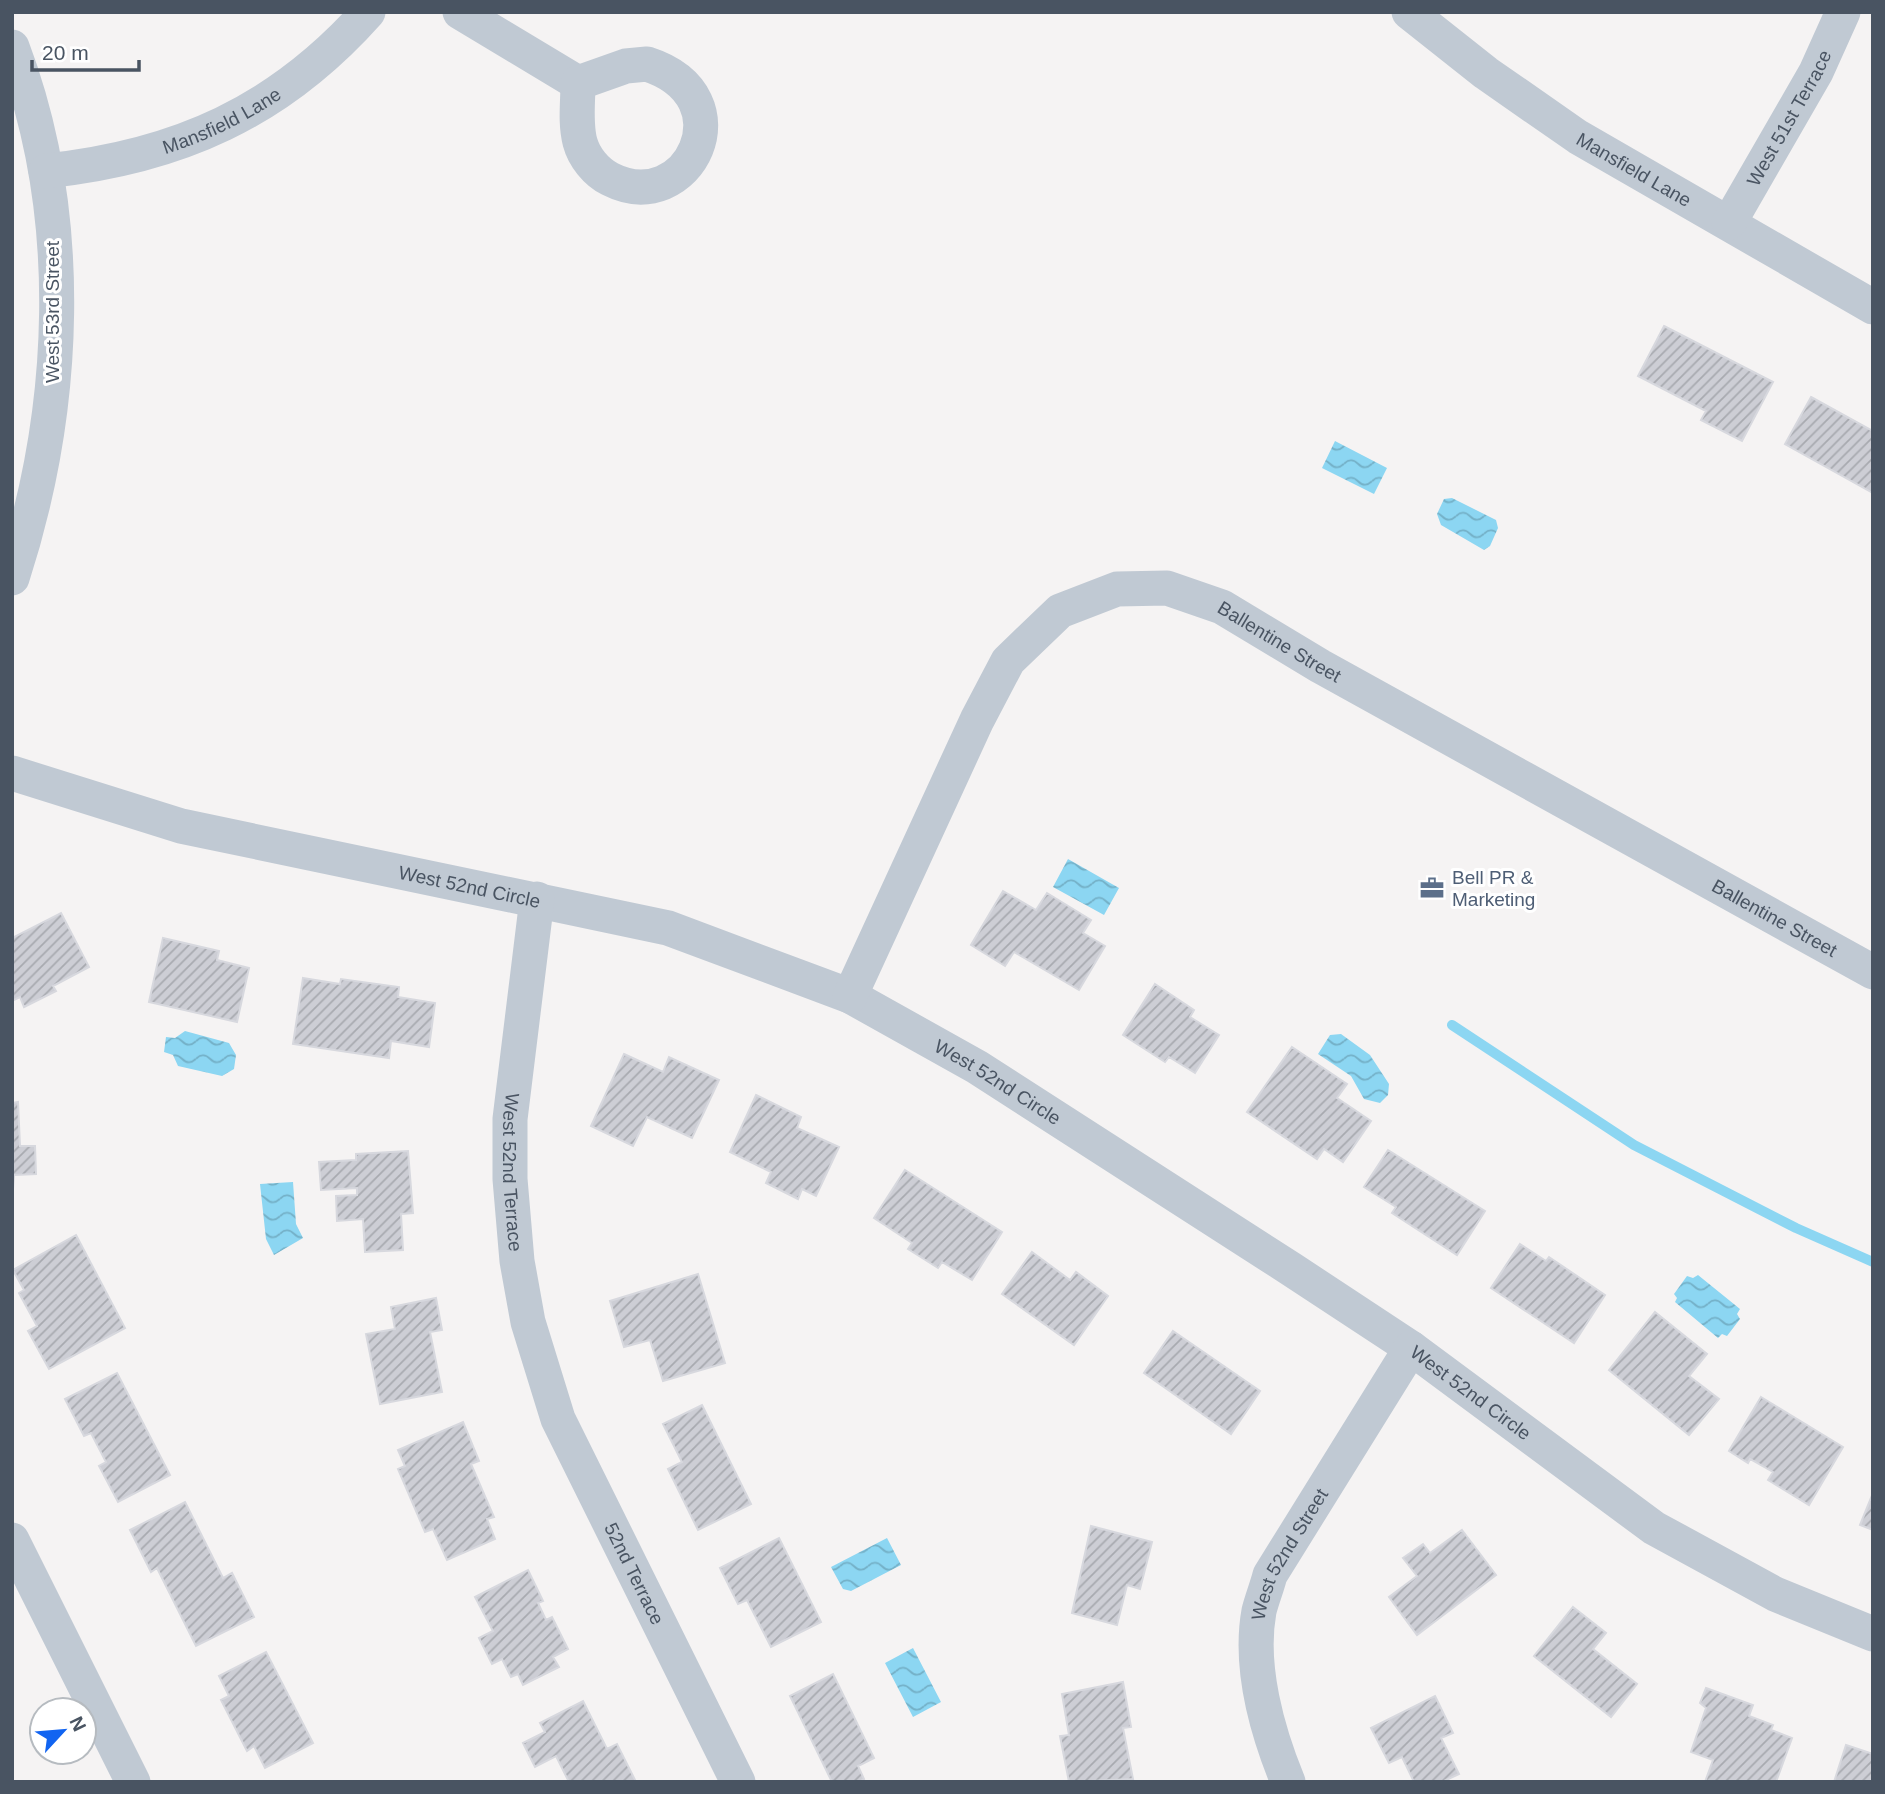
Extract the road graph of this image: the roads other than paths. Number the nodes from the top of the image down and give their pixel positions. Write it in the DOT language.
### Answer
graph roads {
  1 [pos="368,12"];
  2 [pos="460,12"];
  3 [pos="1409,12"];
  4 [pos="1843,12"];
  5 [pos="12,47"];
  6 [pos="578,83"];
  7 [pos="46,171"];
  8 [pos="1729,223"];
  9 [pos="1873,307"];
  10 [pos="12,578"];
  11 [pos="12,773"];
  12 [pos="537,899"];
  13 [pos="1873,972"];
  14 [pos="850,996"];
  15 [pos="1411,1348"];
  16 [pos="540,1361"];
  17 [pos="12,1540"];
  18 [pos="1873,1634"];
  19 [pos="133,1782"];
  20 [pos="738,1782"];
  21 [pos="1288,1782"];
  1 -- 7 [label="street, Mansfield Lane"];
  2 -- 6 [label="street"];
  3 -- 8 [label="street, Mansfield Lane"];
  4 -- 8 [label="street, West 51st Terrace"];
  5 -- 7 [label="street, West 53rd Street"];
  7 -- 10 [label="street, West 53rd Street"];
  8 -- 9 [label="street, Mansfield Lane"];
  11 -- 12 [label="street, West 52nd Circle"];
  12 -- 14 [label="street, West 52nd Circle"];
  12 -- 16 [label="street, West 52nd Terrace"];
  13 -- 14 [label="street, Ballentine Street"];
  14 -- 15 [label="street, West 52nd Circle"];
  15 -- 18 [label="street, West 52nd Circle"];
  15 -- 21 [label="street, West 52nd Street"];
  16 -- 20 [label="street, 52nd Terrace"];
  17 -- 19 [label="street"];
}
